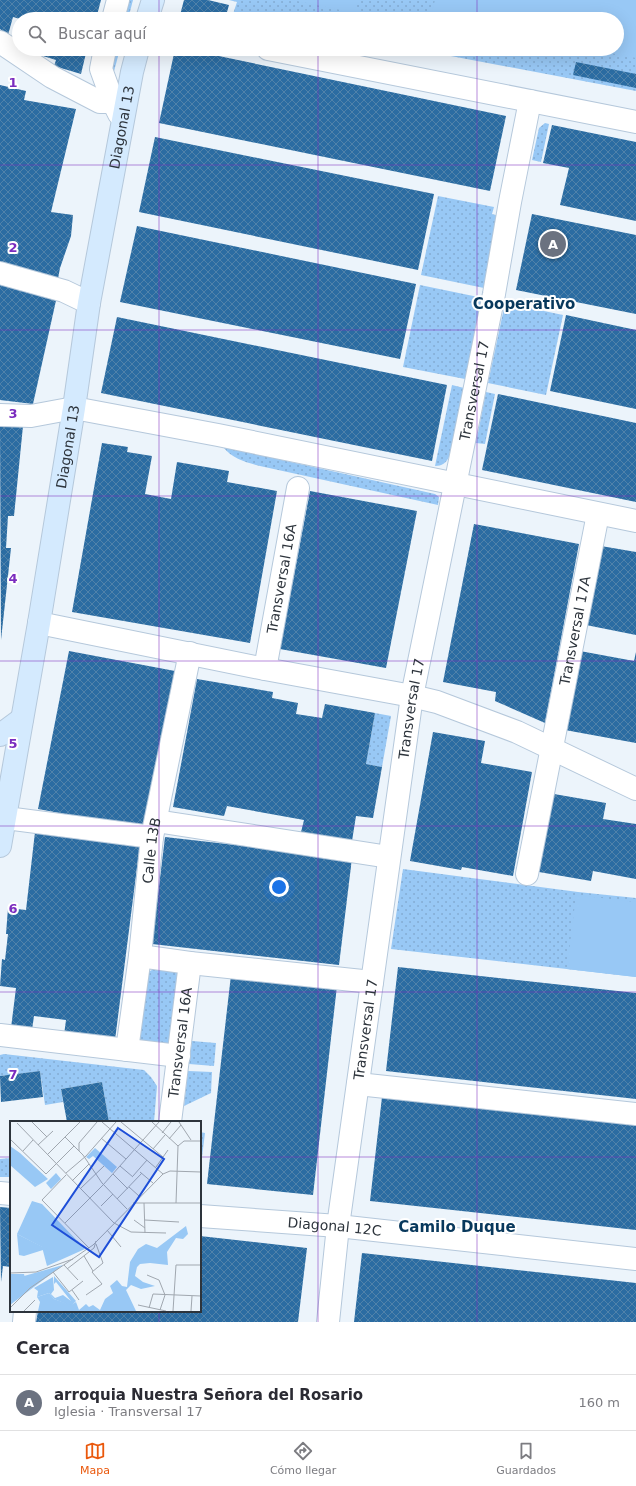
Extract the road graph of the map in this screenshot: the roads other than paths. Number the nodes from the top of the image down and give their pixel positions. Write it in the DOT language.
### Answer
graph roads {
  1 [pos="118,0"];
  2 [pos="153,0"];
  3 [pos="115,12"];
  4 [pos="149,12"];
  5 [pos="0,42"];
  6 [pos="12,50"];
  7 [pos="21,56"];
  8 [pos="104,56"];
  9 [pos="136,56"];
  10 [pos="303,56"];
  11 [pos="113,102"];
  12 [pos="530,102"];
  13 [pos="124,122"];
  14 [pos="636,122"];
  15 [pos="0,273"];
  16 [pos="89,303"];
  17 [pos="74,408"];
  18 [pos="0,415"];
  19 [pos="456,484"];
  20 [pos="298,488"];
  21 [pos="598,514"];
  22 [pos="636,521"];
  23 [pos="39,623"];
  24 [pos="190,653"];
  25 [pos="265,669"];
  26 [pos="412,696"];
  27 [pos="22,719"];
  28 [pos="0,735"];
  29 [pos="551,748"];
  30 [pos="636,789"];
  31 [pos="6,818"];
  32 [pos="154,829"];
  33 [pos="0,846"];
  34 [pos="389,857"];
  35 [pos="527,874"];
  36 [pos="140,956"];
  37 [pos="190,963"];
  38 [pos="372,982"];
  39 [pos="0,1035"];
  40 [pos="127,1050"];
  41 [pos="179,1056"];
  42 [pos="358,1084"];
  43 [pos="636,1114"];
  44 [pos="170,1121"];
  45 [pos="0,1193"];
  46 [pos="10,1194"];
  47 [pos="201,1216"];
  48 [pos="338,1226"];
  49 [pos="636,1259"];
  50 [pos="25,1312"];
  51 [pos="24,1322"];
  52 [pos="328,1322"];
  1 -- 3 [label="street"];
  2 -- 4 [label="main road"];
  5 -- 6 [label="street"];
  7 -- 11 [label="street"];
  8 -- 11 [label="street"];
  9 -- 13 [label="main road, Diagonal 13"];
  10 -- 12 [label="street"];
  11 -- 13 [label="street"];
  12 -- 14 [label="street"];
  12 -- 19 [label="street, Transversal 17"];
  13 -- 16 [label="main road, Diagonal 13"];
  15 -- 16 [label="street"];
  16 -- 17 [label="main road, Diagonal 13"];
  17 -- 18 [label="street"];
  17 -- 19 [label="street"];
  17 -- 23 [label="main road, Diagonal 13"];
  19 -- 21 [label="street"];
  19 -- 26 [label="street, Transversal 17"];
  20 -- 25 [label="street, Transversal 16A"];
  21 -- 22 [label="street"];
  21 -- 29 [label="street, Transversal 17A"];
  23 -- 24 [label="street"];
  23 -- 27 [label="main road, Diagonal 13"];
  24 -- 25 [label="street"];
  24 -- 32 [label="street, Calle 13B"];
  25 -- 26 [label="street"];
  26 -- 29 [label="street"];
  26 -- 34 [label="street, Transversal 17"];
  27 -- 28 [label="main road"];
  27 -- 31 [label="main road, Diagonal 13"];
  29 -- 30 [label="street"];
  29 -- 35 [label="street"];
  31 -- 32 [label="street"];
  31 -- 33 [label="main road, Diagonal 13"];
  32 -- 34 [label="street"];
  32 -- 36 [label="street, Calle 13B"];
  34 -- 38 [label="street, Transversal 17"];
  36 -- 37 [label="street"];
  36 -- 40 [label="street, Calle 13B"];
  37 -- 38 [label="street"];
  37 -- 41 [label="street, Transversal 16A"];
  38 -- 42 [label="street, Transversal 17"];
  39 -- 40 [label="street"];
  40 -- 41 [label="street"];
  41 -- 44 [label="street, Transversal 16A"];
  42 -- 43 [label="street"];
  42 -- 48 [label="street, Transversal 17"];
  45 -- 46 [label="street"];
  47 -- 48 [label="street, Diagonal 12C"];
  48 -- 49 [label="street, Diagonal 12C"];
  48 -- 52 [label="street, Transversal 17"];
  50 -- 51 [label="street"];
}
